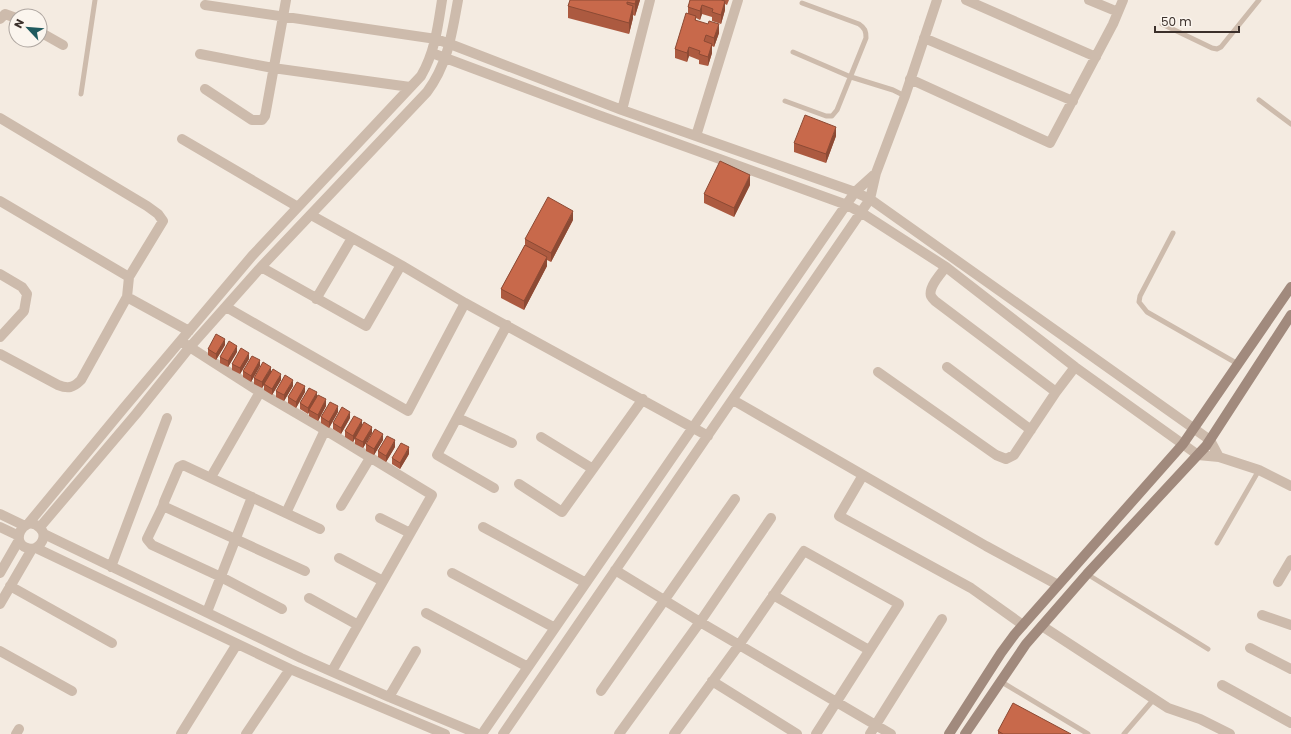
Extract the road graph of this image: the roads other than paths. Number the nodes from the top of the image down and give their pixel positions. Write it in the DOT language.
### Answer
graph roads {
  1 [pos="95,0"];
  2 [pos="286,0"];
  3 [pos="442,0"];
  4 [pos="458,0"];
  5 [pos="650,0"];
  6 [pos="738,0"];
  7 [pos="937,0"];
  8 [pos="966,0"];
  9 [pos="1089,0"];
  10 [pos="1123,0"];
  11 [pos="1258,0"];
  12 [pos="802,2"];
  13 [pos="205,5"];
  14 [pos="1118,12"];
  15 [pos="8,15"];
  16 [pos="283,17"];
  17 [pos="0,19"];
  18 [pos="1162,24"];
  19 [pos="48,37"];
  20 [pos="924,38"];
  21 [pos="436,39"];
  22 [pos="450,44"];
  23 [pos="63,45"];
  24 [pos="792,52"];
  25 [pos="432,53"];
  26 [pos="200,54"];
  27 [pos="446,57"];
  28 [pos="1096,57"];
  29 [pos="273,68"];
  30 [pos="851,77"];
  31 [pos="910,80"];
  32 [pos="410,87"];
  33 [pos="205,89"];
  34 [pos="81,94"];
  35 [pos="905,96"];
  36 [pos="1259,100"];
  37 [pos="784,101"];
  38 [pos="1073,101"];
  39 [pos="622,110"];
  40 [pos="0,118"];
  41 [pos="1291,124"];
  42 [pos="696,136"];
  43 [pos="182,139"];
  44 [pos="724,146"];
  45 [pos="718,158"];
  46 [pos="876,173"];
  47 [pos="855,192"];
  48 [pos="870,199"];
  49 [pos="0,200"];
  50 [pos="847,205"];
  51 [pos="298,207"];
  52 [pos="862,213"];
  53 [pos="311,215"];
  54 [pos="1173,233"];
  55 [pos="352,238"];
  56 [pos="401,265"];
  57 [pos="261,267"];
  58 [pos="946,267"];
  59 [pos="0,274"];
  60 [pos="129,277"];
  61 [pos="1291,287"];
  62 [pos="128,297"];
  63 [pos="316,299"];
  64 [pos="465,303"];
  65 [pos="226,307"];
  66 [pos="1291,315"];
  67 [pos="507,325"];
  68 [pos="189,331"];
  69 [pos="0,337"];
  70 [pos="185,344"];
  71 [pos="0,354"];
  72 [pos="1238,364"];
  73 [pos="1075,367"];
  74 [pos="947,368"];
  75 [pos="878,372"];
  76 [pos="260,392"];
  77 [pos="1056,392"];
  78 [pos="643,399"];
  79 [pos="733,400"];
  80 [pos="167,418"];
  81 [pos="458,418"];
  82 [pos="693,427"];
  83 [pos="1194,428"];
  84 [pos="325,430"];
  85 [pos="1030,430"];
  86 [pos="708,436"];
  87 [pos="541,437"];
  88 [pos="1210,440"];
  89 [pos="512,443"];
  90 [pos="1183,444"];
  91 [pos="1198,455"];
  92 [pos="1219,457"];
  93 [pos="370,458"];
  94 [pos="593,469"];
  95 [pos="1259,470"];
  96 [pos="863,475"];
  97 [pos="211,478"];
  98 [pos="519,484"];
  99 [pos="1291,486"];
  100 [pos="494,488"];
  101 [pos="252,497"];
  102 [pos="735,499"];
  103 [pos="163,506"];
  104 [pos="342,506"];
  105 [pos="286,513"];
  106 [pos="0,514"];
  107 [pos="380,518"];
  108 [pos="772,518"];
  109 [pos="26,525"];
  110 [pos="0,527"];
  111 [pos="483,527"];
  112 [pos="320,529"];
  113 [pos="42,531"];
  114 [pos="410,533"];
  115 [pos="19,538"];
  116 [pos="236,539"];
  117 [pos="1217,543"];
  118 [pos="34,548"];
  119 [pos="339,558"];
  120 [pos="1291,560"];
  121 [pos="111,567"];
  122 [pos="615,570"];
  123 [pos="305,571"];
  124 [pos="0,573"];
  125 [pos="452,573"];
  126 [pos="1087,574"];
  127 [pos="221,577"];
  128 [pos="383,581"];
  129 [pos="1278,582"];
  130 [pos="586,583"];
  131 [pos="1058,585"];
  132 [pos="10,586"];
  133 [pos="773,595"];
  134 [pos="309,598"];
  135 [pos="665,600"];
  136 [pos="0,604"];
  137 [pos="282,609"];
  138 [pos="207,612"];
  139 [pos="426,613"];
  140 [pos="1262,615"];
  141 [pos="942,619"];
  142 [pos="700,622"];
  143 [pos="358,625"];
  144 [pos="1023,625"];
  145 [pos="1291,625"];
  146 [pos="1042,626"];
  147 [pos="555,628"];
  148 [pos="112,643"];
  149 [pos="237,644"];
  150 [pos="739,645"];
  151 [pos="1250,648"];
  152 [pos="1208,649"];
  153 [pos="869,650"];
  154 [pos="0,651"];
  155 [pos="416,651"];
  156 [pos="528,667"];
  157 [pos="290,669"];
  158 [pos="1291,669"];
  159 [pos="332,672"];
  160 [pos="712,681"];
  161 [pos="1000,681"];
  162 [pos="1222,684"];
  163 [pos="72,691"];
  164 [pos="600,691"];
  165 [pos="389,697"];
  166 [pos="1154,699"];
  167 [pos="836,702"];
  168 [pos="1291,723"];
  169 [pos="873,730"];
  170 [pos="482,733"];
  171 [pos="968,733"];
  172 [pos="181,734"];
  173 [pos="246,734"];
  174 [pos="445,734"];
  175 [pos="503,734"];
  176 [pos="619,734"];
  177 [pos="674,734"];
  178 [pos="797,734"];
  179 [pos="816,734"];
  180 [pos="891,734"];
  181 [pos="949,734"];
  182 [pos="1088,734"];
  183 [pos="1124,734"];
  184 [pos="1230,734"];
  1 -- 34 [label="lane"];
  2 -- 16 [label="street"];
  3 -- 21 [label="street"];
  4 -- 22 [label="street"];
  5 -- 39 [label="street"];
  6 -- 42 [label="street"];
  7 -- 20 [label="street"];
  8 -- 28 [label="street"];
  9 -- 14 [label="street"];
  10 -- 14 [label="street"];
  11 -- 18 [label="lane"];
  12 -- 30 [label="lane"];
  13 -- 16 [label="street"];
  14 -- 28 [label="street"];
  15 -- 17 [label="street"];
  16 -- 21 [label="street"];
  16 -- 29 [label="street"];
  19 -- 23 [label="street"];
  20 -- 31 [label="street"];
  20 -- 38 [label="street"];
  21 -- 22 [label="street"];
  21 -- 25 [label="street"];
  22 -- 27 [label="street"];
  22 -- 39 [label="street"];
  24 -- 30 [label="lane"];
  25 -- 27 [label="street"];
  25 -- 32 [label="street"];
  26 -- 29 [label="street"];
  27 -- 45 [label="street"];
  27 -- 53 [label="street"];
  28 -- 38 [label="street"];
  29 -- 32 [label="street"];
  29 -- 33 [label="street"];
  30 -- 35 [label="lane"];
  30 -- 37 [label="lane"];
  31 -- 35 [label="street"];
  31 -- 38 [label="street"];
  32 -- 51 [label="street"];
  35 -- 46 [label="street"];
  36 -- 41 [label="lane"];
  39 -- 42 [label="street"];
  40 -- 60 [label="street"];
  42 -- 44 [label="street"];
  43 -- 51 [label="street"];
  44 -- 45 [label="street"];
  44 -- 47 [label="street"];
  45 -- 50 [label="street"];
  46 -- 47 [label="street"];
  46 -- 48 [label="street"];
  47 -- 48 [label="street"];
  47 -- 50 [label="street"];
  48 -- 52 [label="street"];
  48 -- 83 [label="street"];
  49 -- 60 [label="street"];
  50 -- 52 [label="street"];
  50 -- 82 [label="street"];
  51 -- 68 [label="street"];
  52 -- 58 [label="street"];
  52 -- 79 [label="street"];
  53 -- 55 [label="street"];
  53 -- 57 [label="street"];
  54 -- 72 [label="lane"];
  55 -- 56 [label="street"];
  55 -- 63 [label="street"];
  56 -- 63 [label="street"];
  56 -- 64 [label="street"];
  57 -- 63 [label="street"];
  57 -- 65 [label="street"];
  58 -- 73 [label="street"];
  58 -- 77 [label="street"];
  59 -- 69 [label="street"];
  60 -- 62 [label="street"];
  61 -- 72 [label="street"];
  62 -- 68 [label="street"];
  62 -- 71 [label="street"];
  64 -- 65 [label="street"];
  64 -- 67 [label="street"];
  65 -- 70 [label="street"];
  66 -- 88 [label="street"];
  67 -- 78 [label="street"];
  67 -- 81 [label="street"];
  68 -- 70 [label="street"];
  70 -- 76 [label="street"];
  70 -- 109 [label="street"];
  70 -- 113 [label="street"];
  72 -- 83 [label="street"];
  73 -- 77 [label="street"];
  73 -- 90 [label="street"];
  74 -- 85 [label="street"];
  75 -- 85 [label="street"];
  76 -- 84 [label="street"];
  76 -- 97 [label="street"];
  77 -- 85 [label="street"];
  78 -- 82 [label="street"];
  78 -- 94 [label="street"];
  79 -- 86 [label="street"];
  79 -- 96 [label="street"];
  80 -- 121 [label="street"];
  81 -- 89 [label="street"];
  81 -- 100 [label="street"];
  82 -- 86 [label="street"];
  82 -- 130 [label="street"];
  83 -- 88 [label="street"];
  83 -- 90 [label="street"];
  84 -- 93 [label="street"];
  84 -- 105 [label="street"];
  86 -- 122 [label="street"];
  87 -- 94 [label="street"];
  88 -- 91 [label="street"];
  88 -- 92 [label="street"];
  90 -- 91 [label="street"];
  90 -- 131 [label="street"];
  91 -- 92 [label="street"];
  91 -- 126 [label="street"];
  92 -- 95 [label="street"];
  93 -- 104 [label="street"];
  93 -- 114 [label="street"];
  94 -- 98 [label="street"];
  95 -- 99 [label="street"];
  95 -- 117 [label="lane"];
  96 -- 131 [label="street"];
  96 -- 144 [label="street"];
  97 -- 101 [label="street"];
  97 -- 103 [label="street"];
  101 -- 105 [label="street"];
  101 -- 116 [label="street"];
  102 -- 135 [label="street"];
  103 -- 116 [label="street"];
  103 -- 127 [label="street"];
  105 -- 112 [label="street"];
  106 -- 109 [label="street"];
  107 -- 114 [label="street"];
  108 -- 142 [label="street"];
  109 -- 113 [label="street"];
  109 -- 115 [label="street"];
  110 -- 115 [label="street"];
  111 -- 130 [label="street"];
  113 -- 118 [label="street"];
  113 -- 121 [label="street"];
  114 -- 128 [label="street"];
  115 -- 118 [label="street"];
  115 -- 124 [label="street"];
  116 -- 123 [label="street"];
  116 -- 127 [label="street"];
  118 -- 132 [label="street"];
  118 -- 149 [label="street"];
  119 -- 128 [label="street"];
  120 -- 129 [label="street"];
  121 -- 138 [label="street"];
  122 -- 135 [label="street"];
  122 -- 175 [label="street"];
  125 -- 147 [label="street"];
  126 -- 146 [label="street"];
  126 -- 152 [label="lane"];
  127 -- 137 [label="street"];
  127 -- 138 [label="street"];
  128 -- 143 [label="street"];
  130 -- 147 [label="street"];
  131 -- 144 [label="street"];
  132 -- 136 [label="street"];
  132 -- 148 [label="street"];
  133 -- 150 [label="street"];
  133 -- 153 [label="street"];
  133 -- 153 [label="street"];
  134 -- 143 [label="street"];
  135 -- 142 [label="street"];
  135 -- 164 [label="street"];
  138 -- 159 [label="street"];
  139 -- 156 [label="street"];
  140 -- 145 [label="street"];
  141 -- 169 [label="street"];
  142 -- 150 [label="street"];
  142 -- 176 [label="street"];
  143 -- 159 [label="street"];
  144 -- 181 [label="street"];
  146 -- 161 [label="street"];
  146 -- 166 [label="street"];
  147 -- 156 [label="street"];
  149 -- 157 [label="street"];
  149 -- 172 [label="street"];
  150 -- 160 [label="street"];
  150 -- 167 [label="street"];
  151 -- 158 [label="street"];
  153 -- 167 [label="street"];
  154 -- 163 [label="street"];
  155 -- 165 [label="street"];
  156 -- 170 [label="street"];
  157 -- 173 [label="street"];
  157 -- 174 [label="street"];
  159 -- 165 [label="street"];
  160 -- 177 [label="street"];
  160 -- 178 [label="street"];
  161 -- 171 [label="street"];
  161 -- 182 [label="lane"];
  162 -- 168 [label="street"];
  165 -- 170 [label="street"];
  166 -- 183 [label="lane"];
  166 -- 184 [label="street"];
  167 -- 169 [label="street"];
  167 -- 179 [label="street"];
  169 -- 180 [label="street"];
}
